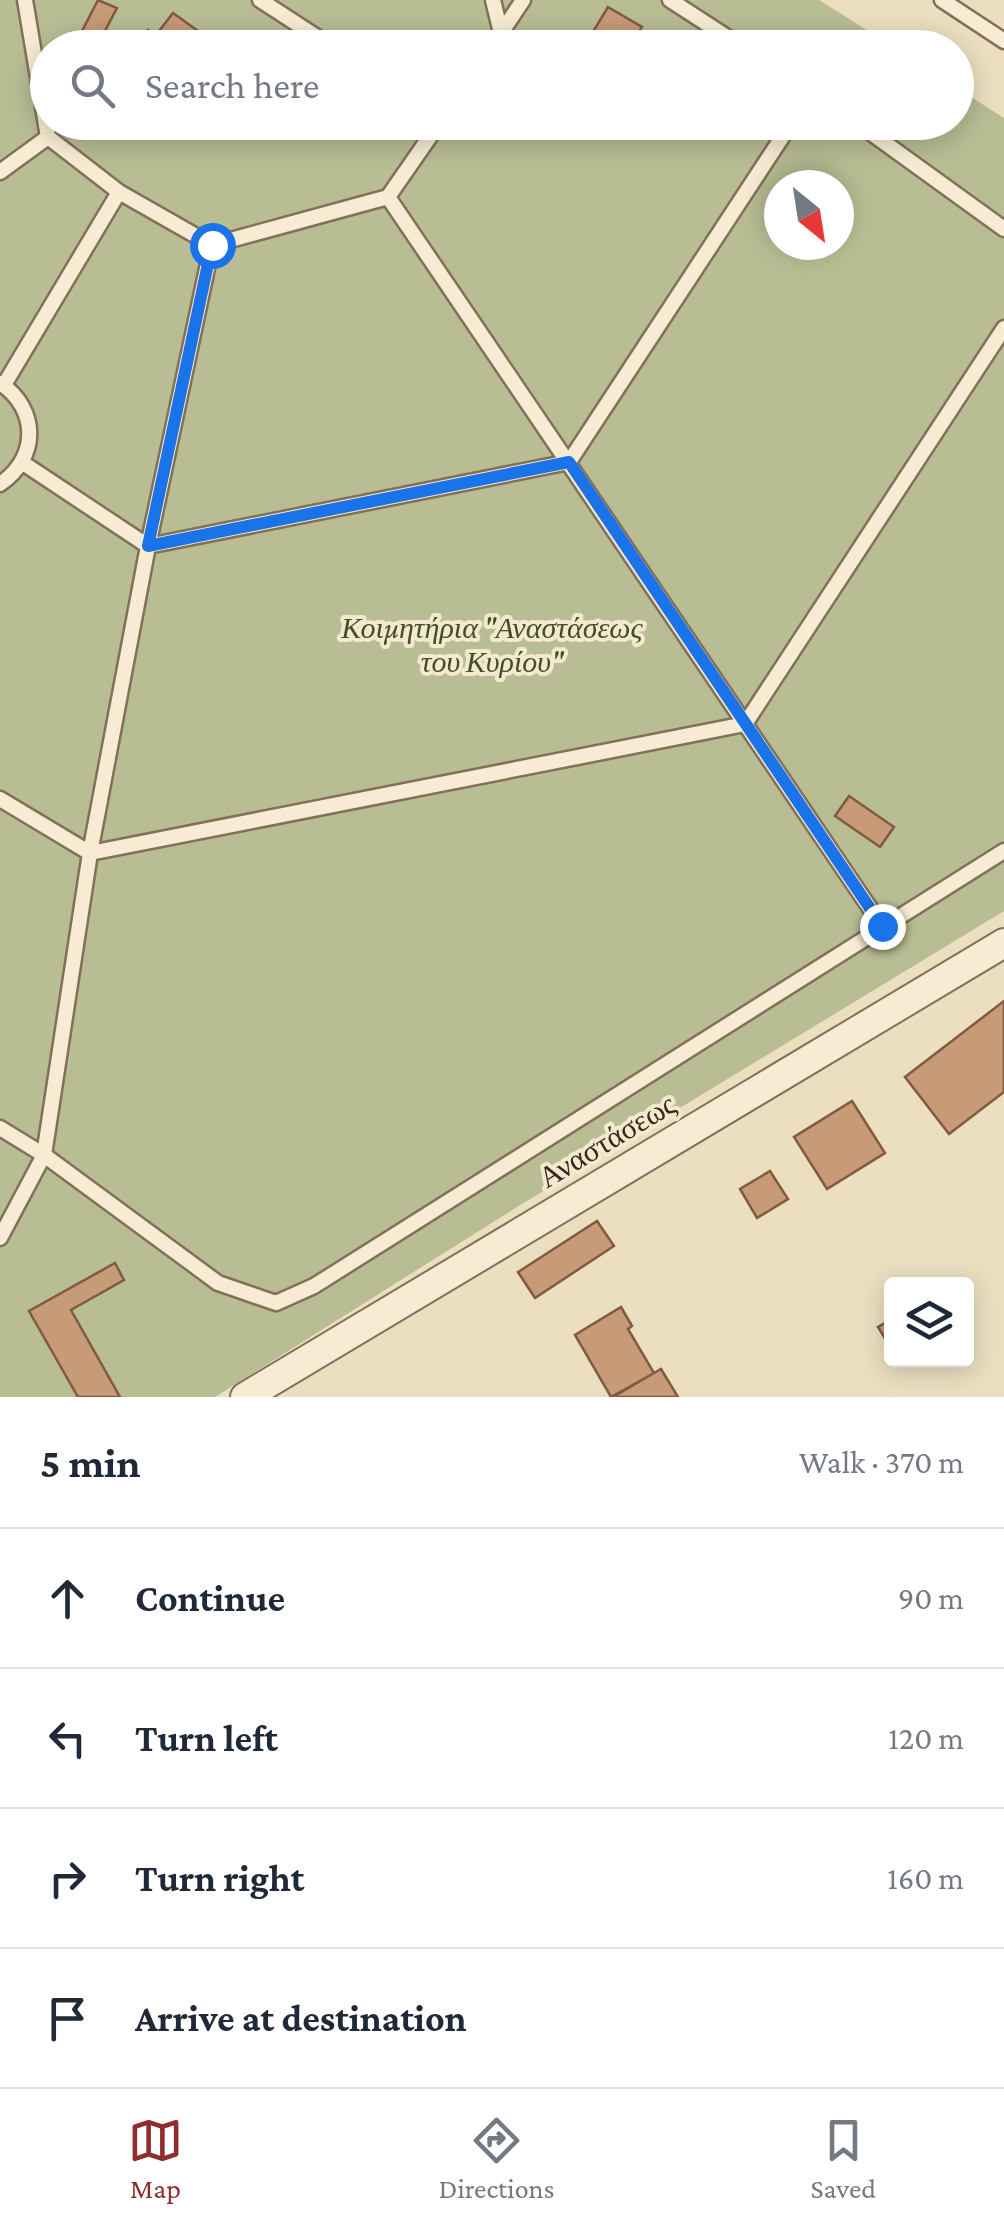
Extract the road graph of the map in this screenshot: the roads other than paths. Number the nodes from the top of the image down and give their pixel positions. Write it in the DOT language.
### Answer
graph roads {
  1 [pos="25,0"];
  2 [pos="260,0"];
  3 [pos="493,0"];
  4 [pos="523,0"];
  5 [pos="670,0"];
  6 [pos="942,0"];
  7 [pos="30,30"];
  8 [pos="306,30"];
  9 [pos="499,30"];
  10 [pos="502,30"];
  11 [pos="716,30"];
  12 [pos="1004,41"];
  13 [pos="44,140"];
  14 [pos="52,140"];
  15 [pos="427,140"];
  16 [pos="780,140"];
  17 [pos="881,140"];
  18 [pos="0,172"];
  19 [pos="119,192"];
  20 [pos="388,196"];
  21 [pos="1004,229"];
  22 [pos="212,245"];
  23 [pos="1004,328"];
  24 [pos="2,384"];
  25 [pos="569,462"];
  26 [pos="22,463"];
  27 [pos="0,484"];
  28 [pos="148,546"];
  29 [pos="746,724"];
  30 [pos="0,800"];
  31 [pos="1004,851"];
  32 [pos="90,853"];
  33 [pos="882,926"];
  34 [pos="1004,943"];
  35 [pos="0,1128"];
  36 [pos="44,1155"];
  37 [pos="0,1238"];
  38 [pos="245,1397"];
  1 -- 7 [label="lane"];
  2 -- 8 [label="lane"];
  3 -- 9 [label="lane"];
  4 -- 10 [label="lane"];
  5 -- 11 [label="lane"];
  6 -- 12 [label="lane"];
  13 -- 18 [label="lane"];
  14 -- 19 [label="lane"];
  15 -- 20 [label="lane"];
  16 -- 25 [label="lane"];
  17 -- 21 [label="lane"];
  19 -- 22 [label="lane"];
  19 -- 24 [label="lane"];
  20 -- 22 [label="lane"];
  20 -- 25 [label="lane"];
  22 -- 28 [label="lane"];
  23 -- 29 [label="lane"];
  24 -- 26 [label="lane"];
  25 -- 28 [label="lane"];
  25 -- 29 [label="lane"];
  26 -- 27 [label="lane"];
  26 -- 28 [label="lane"];
  28 -- 32 [label="lane"];
  29 -- 32 [label="lane"];
  29 -- 33 [label="lane"];
  30 -- 32 [label="lane"];
  31 -- 33 [label="lane"];
  32 -- 36 [label="lane"];
  33 -- 36 [label="lane"];
  34 -- 38 [label="street, Αναστάσεως"];
  35 -- 36 [label="lane"];
  36 -- 37 [label="lane"];
}
